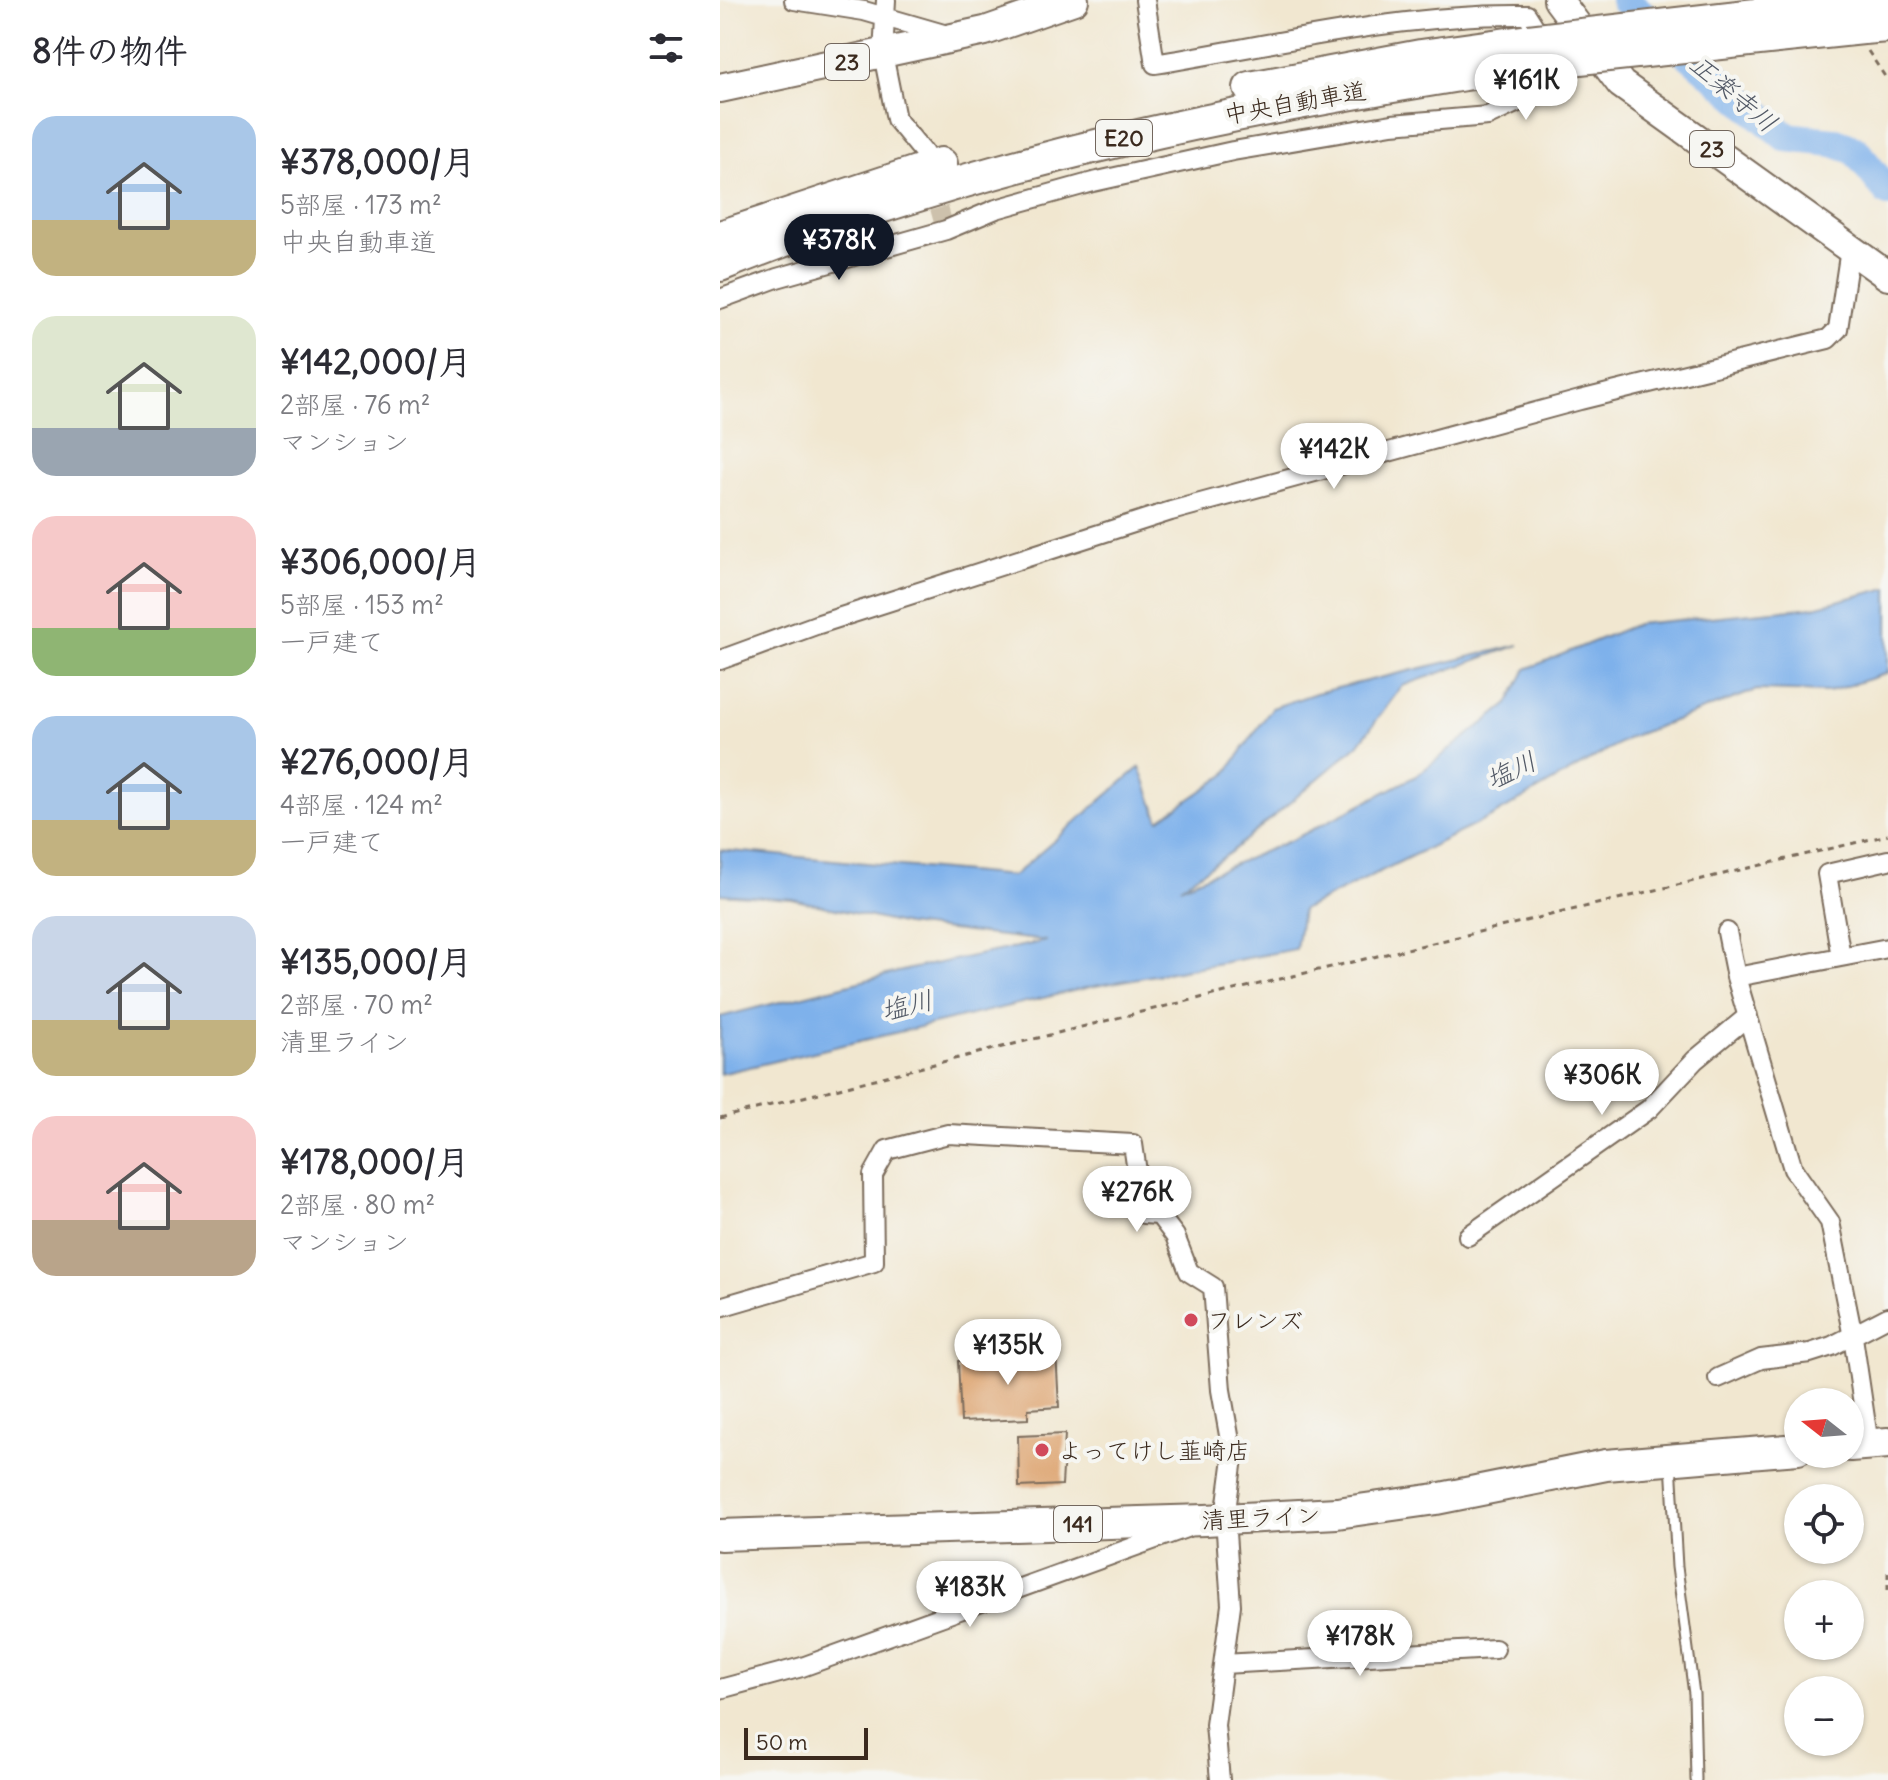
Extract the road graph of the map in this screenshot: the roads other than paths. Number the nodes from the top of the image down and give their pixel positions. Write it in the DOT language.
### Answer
graph roads {
  1 [pos="794,0"];
  2 [pos="1074,0"];
  3 [pos="1145,0"];
  4 [pos="1558,0"];
  5 [pos="1888,0"];
  6 [pos="884,9"];
  7 [pos="1867,19"];
  8 [pos="949,36"];
  9 [pos="1535,51"];
  10 [pos="883,54"];
  11 [pos="720,88"];
  12 [pos="924,153"];
  13 [pos="720,237"];
  14 [pos="1850,249"];
  15 [pos="720,265"];
  16 [pos="1888,276"];
  17 [pos="720,299"];
  18 [pos="720,660"];
  19 [pos="1888,860"];
  20 [pos="1727,932"];
  21 [pos="1888,948"];
  22 [pos="1841,957"];
  23 [pos="1736,977"];
  24 [pos="1748,1016"];
  25 [pos="1468,1236"];
  26 [pos="720,1307"];
  27 [pos="1888,1317"];
  28 [pos="1853,1337"];
  29 [pos="1718,1378"];
  30 [pos="1869,1445"];
  31 [pos="1784,1450"];
  32 [pos="1671,1459"];
  33 [pos="1215,1519"];
  34 [pos="720,1535"];
  35 [pos="1495,1649"];
  36 [pos="1223,1664"];
  37 [pos="720,1689"];
  38 [pos="1220,1780"];
  39 [pos="1696,1780"];
  1 -- 6 [label="street"];
  2 -- 8 [label="main road, 23"];
  3 -- 17 [label="street"];
  4 -- 14 [label="main road, 23"];
  5 -- 7 [label="highway, 中央自動車道 / E20"];
  6 -- 8 [label="street"];
  6 -- 10 [label="street"];
  7 -- 9 [label="highway, 中央自動車道 / E20, bridge"];
  8 -- 10 [label="main road, 23"];
  9 -- 13 [label="highway, 中央自動車道 / E20"];
  9 -- 15 [label="highway, 中央自動車道 / E20"];
  10 -- 11 [label="main road, 23"];
  10 -- 12 [label="street"];
  14 -- 16 [label="main road, 23"];
  14 -- 18 [label="street"];
  19 -- 22 [label="street"];
  20 -- 23 [label="street"];
  21 -- 22 [label="street"];
  22 -- 23 [label="street"];
  23 -- 24 [label="street"];
  24 -- 25 [label="street"];
  24 -- 28 [label="street"];
  26 -- 33 [label="street"];
  27 -- 28 [label="street"];
  28 -- 29 [label="street"];
  28 -- 30 [label="street"];
  31 -- 32 [label="highway, 清里ライン / 141"];
  32 -- 33 [label="highway, 清里ライン / 141"];
  32 -- 39 [label="lane"];
  33 -- 34 [label="highway, 清里ライン / 141"];
  33 -- 36 [label="street"];
  33 -- 37 [label="street"];
  35 -- 36 [label="street"];
  36 -- 38 [label="street"];
}
